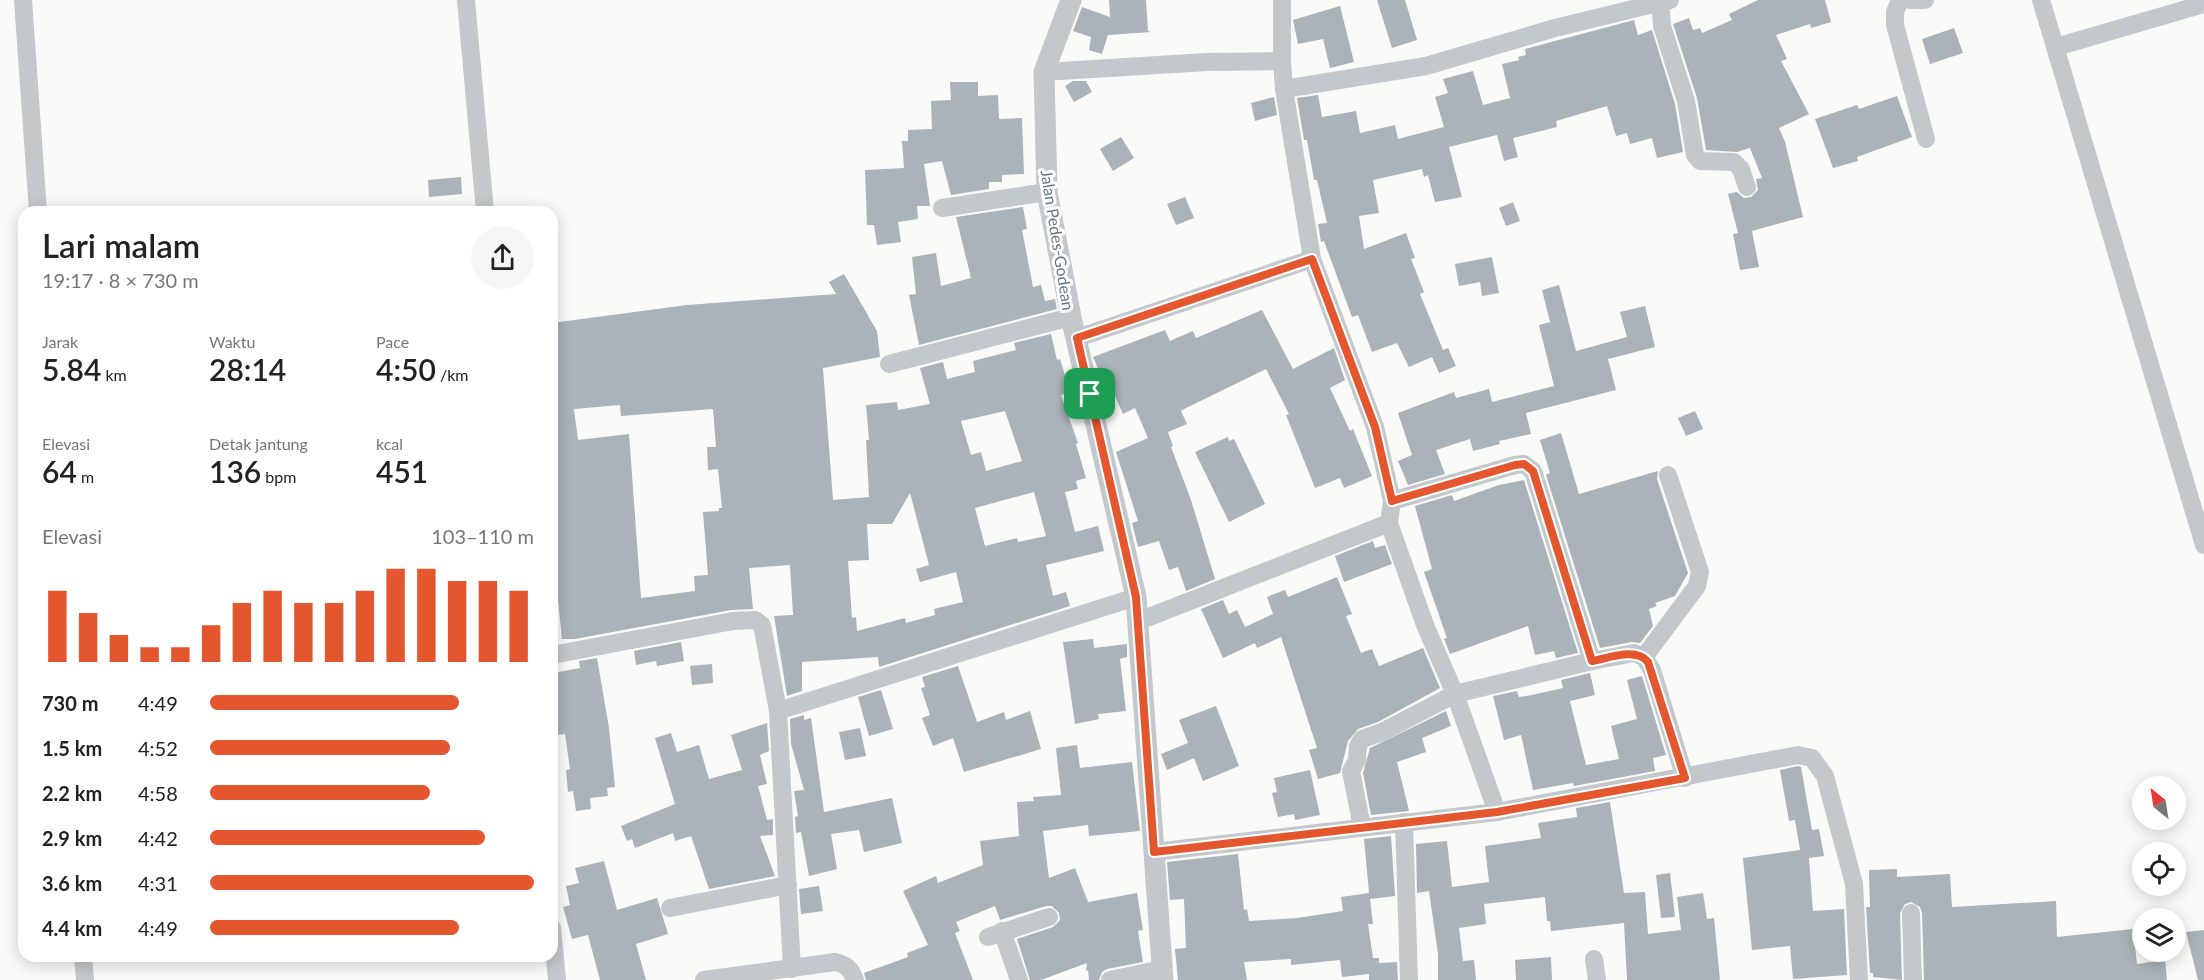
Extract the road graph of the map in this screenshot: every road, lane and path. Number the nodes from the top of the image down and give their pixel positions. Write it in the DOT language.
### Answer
graph roads {
  1 [pos="23,0"];
  2 [pos="466,0"];
  3 [pos="1071,0"];
  4 [pos="1282,0"];
  5 [pos="1900,0"];
  6 [pos="1910,0"];
  7 [pos="1925,0"];
  8 [pos="2041,0"];
  9 [pos="1664,1"];
  10 [pos="2204,4"];
  11 [pos="2056,47"];
  12 [pos="1282,61"];
  13 [pos="1044,72"];
  14 [pos="1284,89"];
  15 [pos="1926,139"];
  16 [pos="1747,187"];
  17 [pos="1047,192"];
  18 [pos="38,206"];
  19 [pos="484,206"];
  20 [pos="942,208"];
  21 [pos="1312,259"];
  22 [pos="1071,317"];
  23 [pos="1077,338"];
  24 [pos="890,364"];
  25 [pos="1668,475"];
  26 [pos="1392,501"];
  27 [pos="1389,523"];
  28 [pos="2204,545"];
  29 [pos="1136,597"];
  30 [pos="1138,621"];
  31 [pos="558,654"];
  32 [pos="1644,657"];
  33 [pos="1592,661"];
  34 [pos="1455,694"];
  35 [pos="778,711"];
  36 [pos="1685,778"];
  37 [pos="1497,812"];
  38 [pos="1404,822"];
  39 [pos="1362,827"];
  40 [pos="1154,852"];
  41 [pos="788,885"];
  42 [pos="670,908"];
  43 [pos="1911,913"];
  44 [pos="1049,917"];
  45 [pos="1594,958"];
  46 [pos="84,962"];
  47 [pos="555,962"];
  48 [pos="792,969"];
  49 [pos="1162,975"];
  50 [pos="85,980"];
  51 [pos="557,980"];
  52 [pos="704,980"];
  53 [pos="855,980"];
  54 [pos="1019,980"];
  55 [pos="1110,980"];
  56 [pos="1409,980"];
  57 [pos="1597,980"];
  58 [pos="1859,980"];
  59 [pos="1913,980"];
  1 -- 18 [label="street"];
  2 -- 19 [label="street"];
  3 -- 13 [label="street, Jalan Pedes-Godean"];
  4 -- 12 [label="street"];
  5 -- 15 [label="street"];
  6 -- 7 [label="street"];
  8 -- 11 [label="street"];
  9 -- 14 [label="street"];
  9 -- 16 [label="street"];
  10 -- 11 [label="street"];
  11 -- 28 [label="street"];
  12 -- 13 [label="street"];
  12 -- 14 [label="street"];
  13 -- 17 [label="street, Jalan Pedes-Godean"];
  14 -- 21 [label="street"];
  17 -- 20 [label="street"];
  17 -- 22 [label="street, Jalan Pedes-Godean"];
  21 -- 23 [label="street"];
  21 -- 26 [label="street"];
  22 -- 23 [label="street, Jalan Pedes-Godean"];
  22 -- 24 [label="street"];
  23 -- 29 [label="street, Jalan Pedes-Godean"];
  25 -- 32 [label="street"];
  26 -- 27 [label="street"];
  26 -- 33 [label="street"];
  27 -- 30 [label="street"];
  27 -- 34 [label="street"];
  29 -- 30 [label="street, Jalan Pedes-Godean"];
  29 -- 35 [label="street"];
  30 -- 40 [label="street, Jalan Pedes-Godean"];
  31 -- 35 [label="street"];
  32 -- 33 [label="street"];
  32 -- 36 [label="street"];
  33 -- 34 [label="street"];
  34 -- 37 [label="street"];
  34 -- 39 [label="street"];
  35 -- 41 [label="street"];
  36 -- 37 [label="street"];
  36 -- 58 [label="street"];
  37 -- 38 [label="street"];
  38 -- 39 [label="street"];
  38 -- 56 [label="street"];
  39 -- 40 [label="street"];
  40 -- 49 [label="street, Jalan Pedes-Godean"];
  41 -- 42 [label="street"];
  41 -- 48 [label="street"];
  43 -- 59 [label="street"];
  44 -- 54 [label="street"];
  45 -- 57 [label="street"];
  46 -- 50 [label="street"];
  47 -- 51 [label="street"];
  48 -- 52 [label="street"];
  48 -- 53 [label="street"];
  49 -- 55 [label="street"];
}
